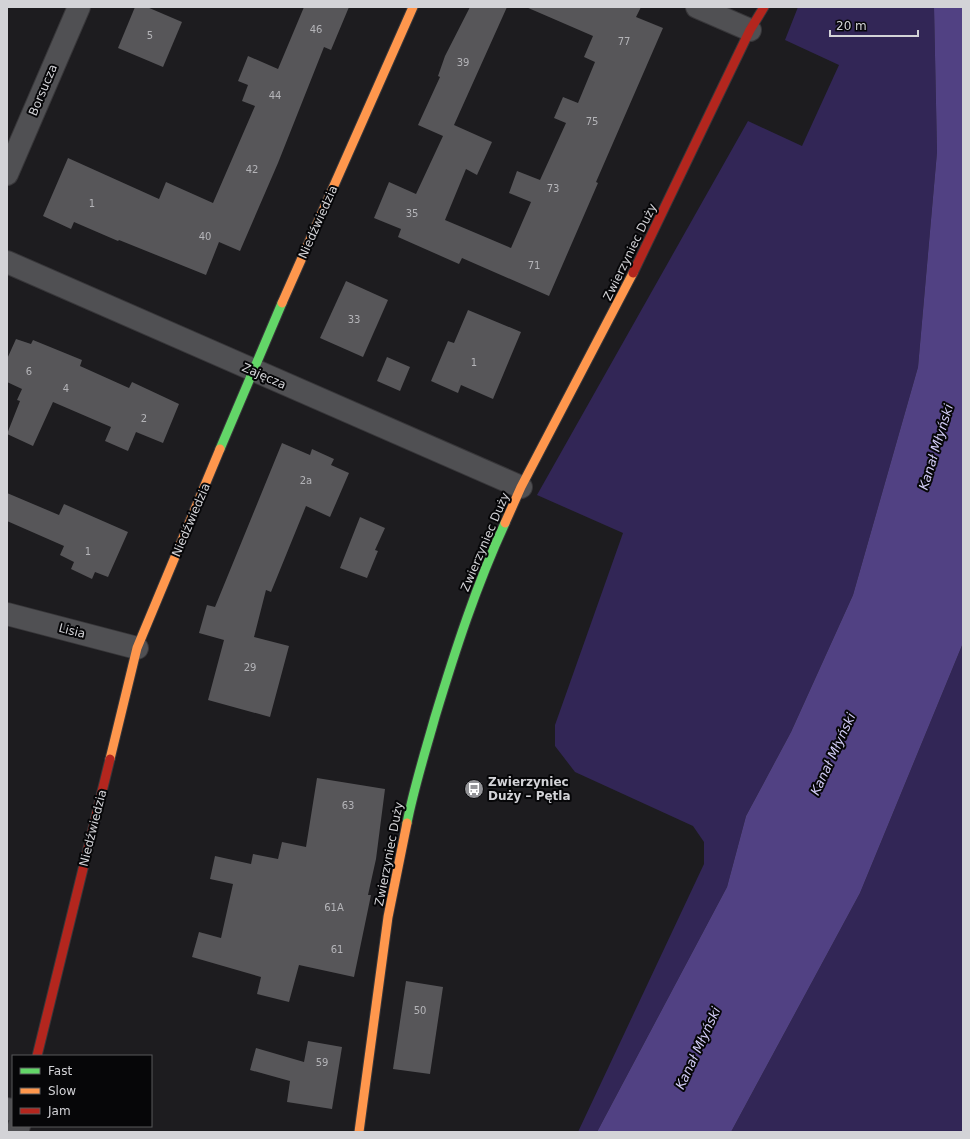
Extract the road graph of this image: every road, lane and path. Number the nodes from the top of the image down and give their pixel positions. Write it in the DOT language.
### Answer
graph roads {
  1 [pos="79,7"];
  2 [pos="413,7"];
  3 [pos="697,7"];
  4 [pos="764,7"];
  5 [pos="750,30"];
  6 [pos="7,174"];
  7 [pos="7,262"];
  8 [pos="253,371"];
  9 [pos="521,487"];
  10 [pos="7,614"];
  11 [pos="137,648"];
  12 [pos="36,1055"];
  13 [pos="358,1132"];
  1 -- 6 [label="street, Borsucza"];
  2 -- 8 [label="street, Niedźwiedzia"];
  3 -- 5 [label="street"];
  4 -- 5 [label="street, Zwierzyniec Duży"];
  5 -- 9 [label="street, Zwierzyniec Duży"];
  7 -- 8 [label="street, Zajęcza"];
  8 -- 9 [label="street, Zajęcza"];
  8 -- 11 [label="street, Niedźwiedzia"];
  9 -- 13 [label="street, Zwierzyniec Duży"];
  10 -- 11 [label="street, Lisia"];
  11 -- 12 [label="street, Niedźwiedzia"];
}
